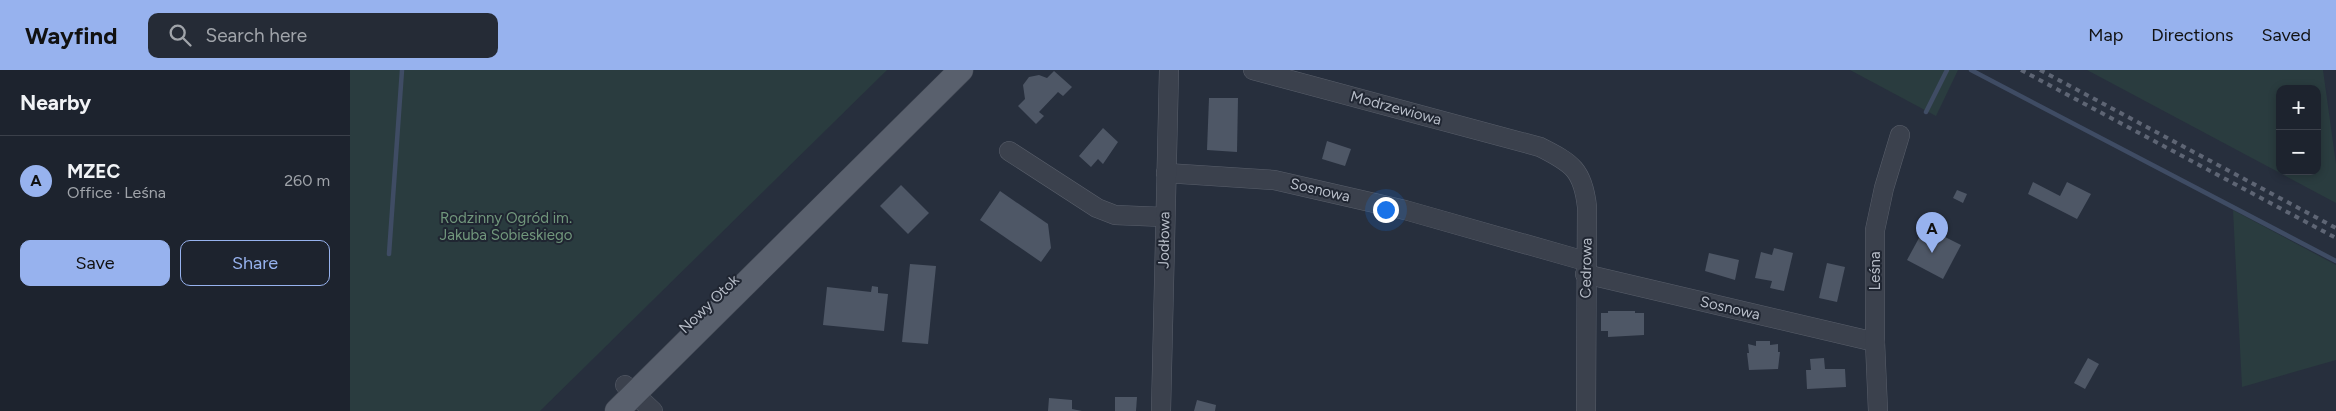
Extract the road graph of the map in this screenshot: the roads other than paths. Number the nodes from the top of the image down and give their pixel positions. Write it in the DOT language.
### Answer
graph roads {
  1 [pos="961,70"];
  2 [pos="1169,70"];
  3 [pos="1253,70"];
  4 [pos="1900,135"];
  5 [pos="1540,147"];
  6 [pos="1009,151"];
  7 [pos="1166,173"];
  8 [pos="1164,217"];
  9 [pos="1585,267"];
  10 [pos="1875,342"];
  11 [pos="630,389"];
  12 [pos="601,411"];
  13 [pos="617,411"];
  14 [pos="653,411"];
  15 [pos="1161,411"];
  16 [pos="1586,411"];
  17 [pos="1878,411"];
  1 -- 11 [label="main road, Nowy Otok"];
  2 -- 7 [label="street, Jodłowa"];
  3 -- 5 [label="street, Modrzewiowa"];
  4 -- 10 [label="street, Leśna"];
  5 -- 9 [label="street, Cedrowa"];
  6 -- 8 [label="street"];
  7 -- 8 [label="street, Jodłowa"];
  7 -- 9 [label="street, Sosnowa"];
  8 -- 15 [label="street, Jodłowa"];
  9 -- 10 [label="street, Sosnowa"];
  9 -- 16 [label="street, Cedrowa"];
  10 -- 17 [label="street, Leśna"];
  11 -- 12 [label="main road, Nowy Otok"];
  11 -- 13 [label="main road, Nowy Otok"];
  11 -- 14 [label="street"];
}
